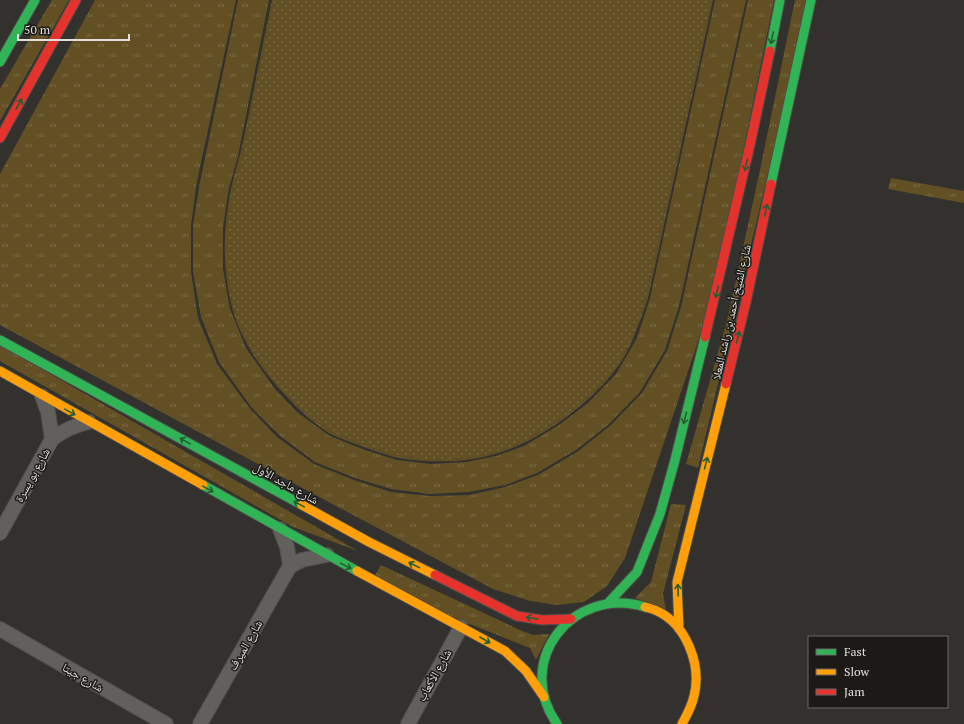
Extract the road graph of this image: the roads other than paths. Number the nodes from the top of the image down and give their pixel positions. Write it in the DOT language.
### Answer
graph roads {
  1 [pos="35,0"];
  2 [pos="76,0"];
  3 [pos="780,0"];
  4 [pos="811,0"];
  5 [pos="0,62"];
  6 [pos="0,138"];
  7 [pos="0,340"];
  8 [pos="0,371"];
  9 [pos="42,396"];
  10 [pos="90,422"];
  11 [pos="52,438"];
  12 [pos="280,529"];
  13 [pos="0,533"];
  14 [pos="327,555"];
  15 [pos="290,566"];
  16 [pos="609,602"];
  17 [pos="571,619"];
  18 [pos="461,627"];
  19 [pos="678,628"];
  20 [pos="0,629"];
  21 [pos="544,697"];
  22 [pos="166,724"];
  23 [pos="200,724"];
  24 [pos="408,724"];
  25 [pos="557,724"];
  26 [pos="682,724"];
  1 -- 5 [label="main road"];
  6 -- 2 [label="main road, one-way"];
  3 -- 16 [label="main road, شارع الشيخ أحمد بن راشد المعلا, one-way"];
  19 -- 4 [label="main road, شارع الشيخ أحمد بن راشد المعلا, one-way"];
  17 -- 7 [label="main road, شارع ماجد الأول, one-way"];
  8 -- 9 [label="main road"];
  9 -- 10 [label="main road, one-way"];
  9 -- 11 [label="street, شارع بو يسرة"];
  10 -- 11 [label="street, شارع بو يسرة"];
  10 -- 12 [label="main road, one-way"];
  11 -- 13 [label="street, شارع بو يسرة"];
  12 -- 14 [label="main road"];
  12 -- 15 [label="street"];
  14 -- 15 [label="street"];
  14 -- 18 [label="main road, one-way"];
  15 -- 23 [label="street, شارع الميرف"];
  16 -- 17 [label="main road"];
  16 -- 19 [label="main road"];
  17 -- 21 [label="main road"];
  18 -- 21 [label="main road, one-way"];
  18 -- 24 [label="street, شارع الأكعاب"];
  19 -- 26 [label="main road"];
  20 -- 22 [label="street, شارع جيتا"];
  21 -- 25 [label="main road"];
}
